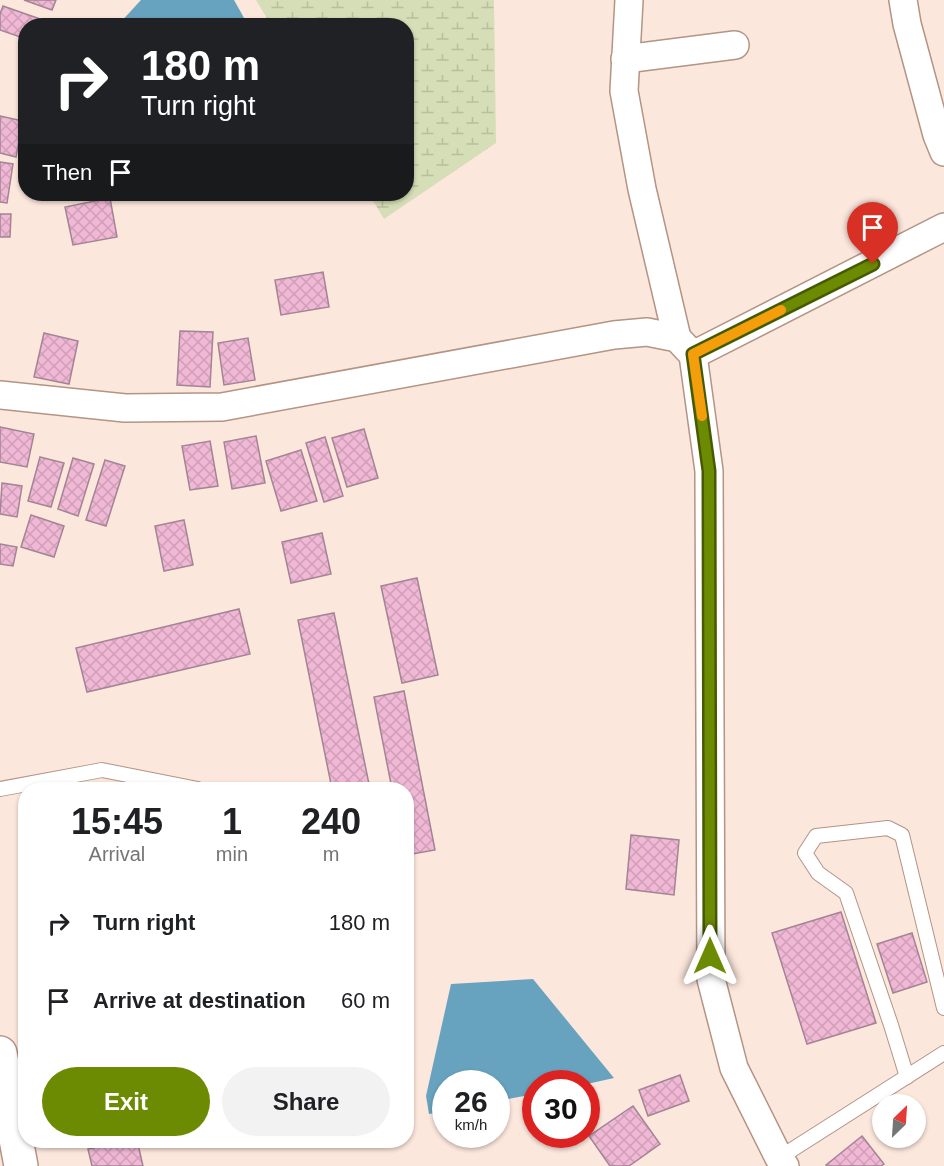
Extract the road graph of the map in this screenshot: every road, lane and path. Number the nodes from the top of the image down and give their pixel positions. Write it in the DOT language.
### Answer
graph roads {
  1 [pos="629,0"];
  2 [pos="903,0"];
  3 [pos="735,45"];
  4 [pos="625,59"];
  5 [pos="944,152"];
  6 [pos="944,227"];
  7 [pos="685,346"];
  8 [pos="0,395"];
  9 [pos="38,782"];
  10 [pos="163,782"];
  11 [pos="18,786"];
  12 [pos="0,789"];
  13 [pos="944,1008"];
  14 [pos="0,1053"];
  15 [pos="944,1053"];
  16 [pos="906,1077"];
  17 [pos="5,1103"];
  18 [pos="782,1162"];
  19 [pos="21,1166"];
  1 -- 4 [label="street"];
  2 -- 5 [label="street"];
  3 -- 4 [label="street"];
  4 -- 7 [label="street"];
  6 -- 7 [label="street"];
  7 -- 8 [label="street"];
  7 -- 18 [label="street"];
  9 -- 10 [label="lane"];
  11 -- 12 [label="lane"];
  13 -- 16 [label="lane"];
  14 -- 17 [label="main road"];
  15 -- 16 [label="lane"];
  16 -- 18 [label="lane"];
  17 -- 19 [label="main road"];
}
